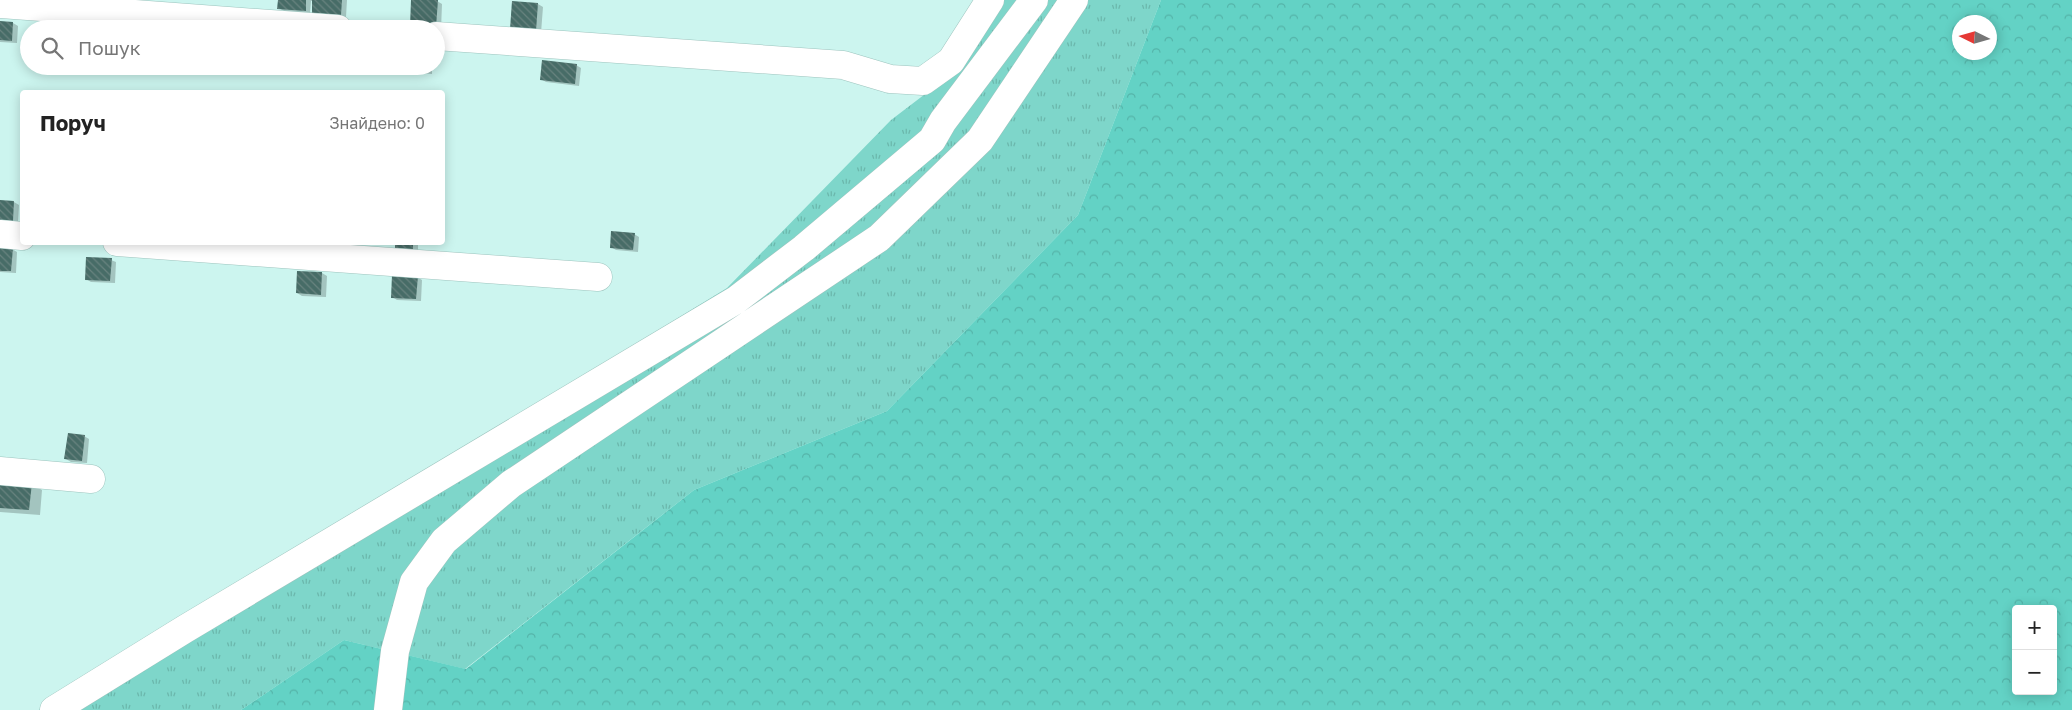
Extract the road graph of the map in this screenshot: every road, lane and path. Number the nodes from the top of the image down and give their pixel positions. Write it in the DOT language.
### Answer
graph roads {
  1 [pos="990,0"];
  2 [pos="1034,0"];
  3 [pos="1074,0"];
  4 [pos="0,4"];
  5 [pos="216,20"];
  6 [pos="445,37"];
  7 [pos="0,234"];
  8 [pos="20,236"];
  9 [pos="156,245"];
  10 [pos="598,278"];
  11 [pos="0,471"];
  12 [pos="91,479"];
  13 [pos="54,710"];
  14 [pos="388,710"];
  1 -- 6 [label="street"];
  2 -- 13 [label="street"];
  3 -- 14 [label="street"];
  4 -- 5 [label="street"];
  7 -- 8 [label="street"];
  9 -- 10 [label="street"];
  11 -- 12 [label="street"];
}
